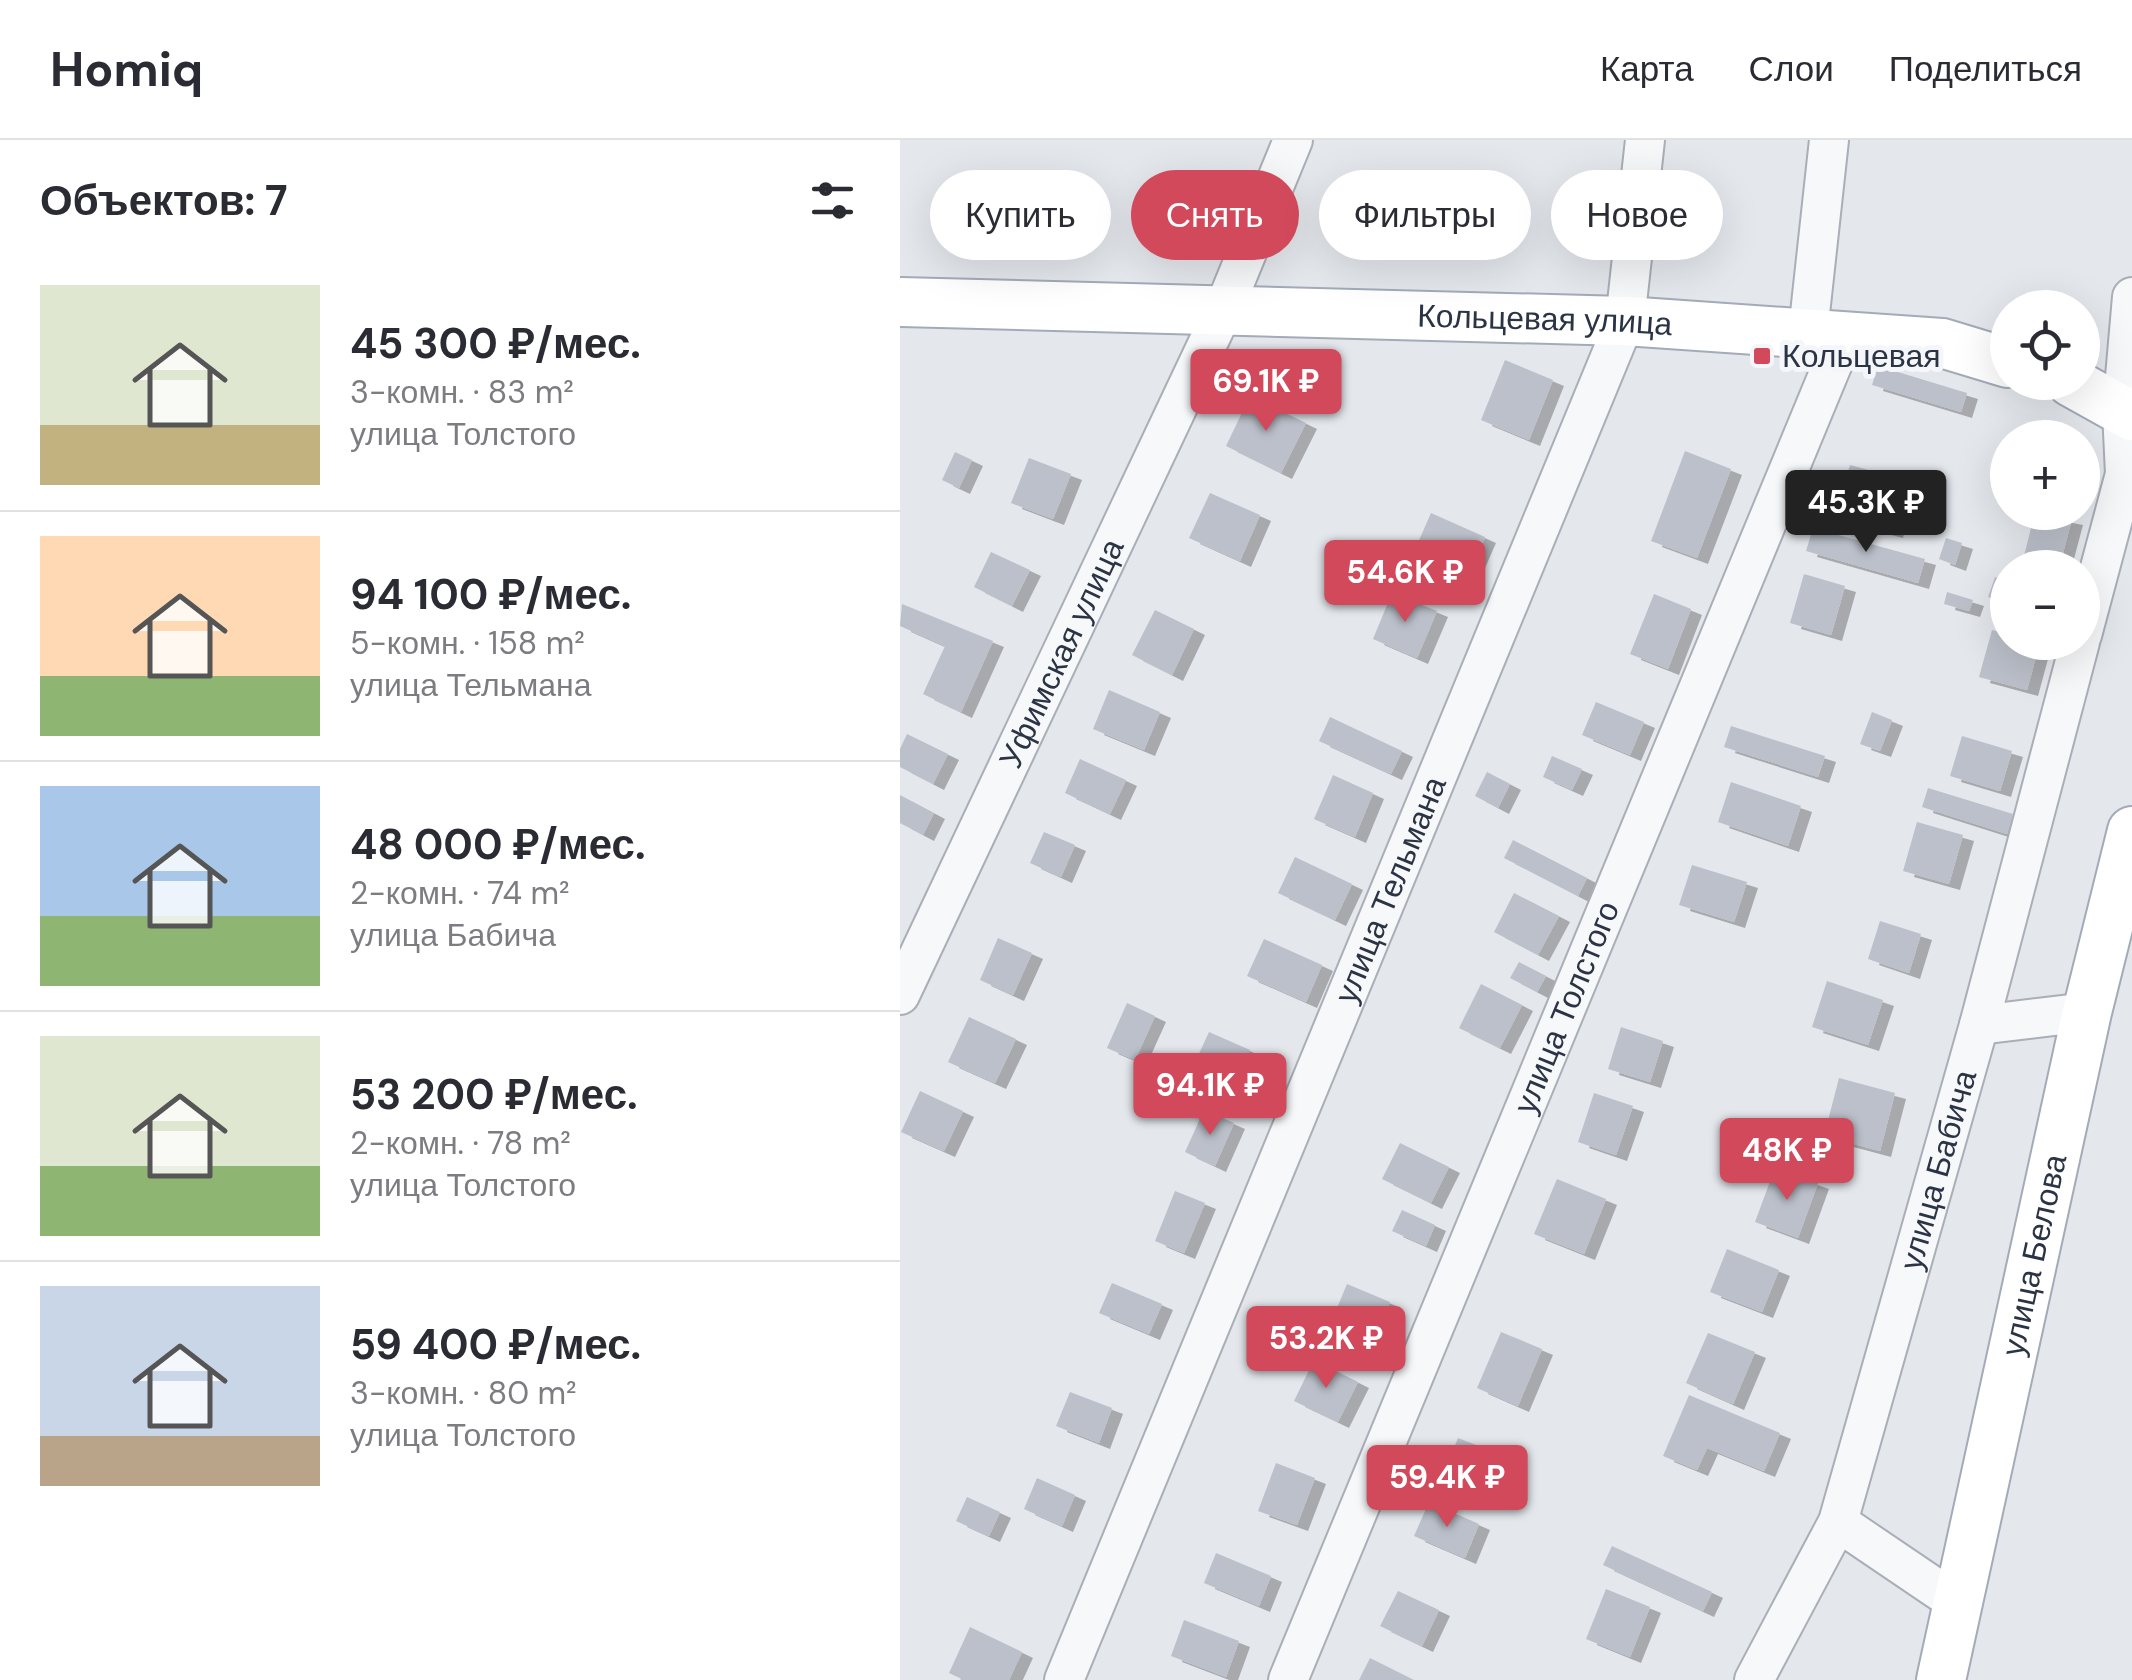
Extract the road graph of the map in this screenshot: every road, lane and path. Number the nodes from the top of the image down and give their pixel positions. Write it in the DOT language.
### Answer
graph roads {
  1 [pos="1292,140"];
  2 [pos="1645,140"];
  3 [pos="1829,140"];
  4 [pos="2132,297"];
  5 [pos="900,302"];
  6 [pos="1223,311"];
  7 [pos="1625,321"];
  8 [pos="1826,333"];
  9 [pos="1990,358"];
  10 [pos="2100,399"];
  11 [pos="2127,414"];
  12 [pos="2100,568"];
  13 [pos="2075,660"];
  14 [pos="2132,831"];
  15 [pos="900,995"];
  16 [pos="2087,1012"];
  17 [pos="1979,1025"];
  18 [pos="1838,1522"];
  19 [pos="1959,1604"];
  20 [pos="1064,1680"];
  21 [pos="1288,1680"];
  22 [pos="1754,1680"];
  23 [pos="1941,1680"];
  1 -- 6 [label="street, Уфимская улица"];
  2 -- 7 [label="street, улица Тельмана"];
  3 -- 8 [label="street, улица Толстого"];
  4 -- 11 [label="street"];
  5 -- 6 [label="main road, Кольцевая улица"];
  6 -- 7 [label="main road, Кольцевая улица"];
  6 -- 15 [label="street, Уфимская улица"];
  7 -- 8 [label="main road, Кольцевая улица"];
  7 -- 20 [label="street, улица Тельмана"];
  8 -- 9 [label="main road, Кольцевая улица"];
  8 -- 21 [label="street, улица Толстого"];
  10 -- 11 [label="main road"];
  11 -- 12 [label="street"];
  13 -- 17 [label="street, улица Бабича"];
  14 -- 16 [label="main road, улица Белова"];
  16 -- 17 [label="street"];
  16 -- 19 [label="main road, улица Белова"];
  17 -- 18 [label="street, улица Бабича"];
  18 -- 19 [label="street"];
  18 -- 22 [label="street, улица Бабича"];
  19 -- 23 [label="main road, улица Белова"];
}
